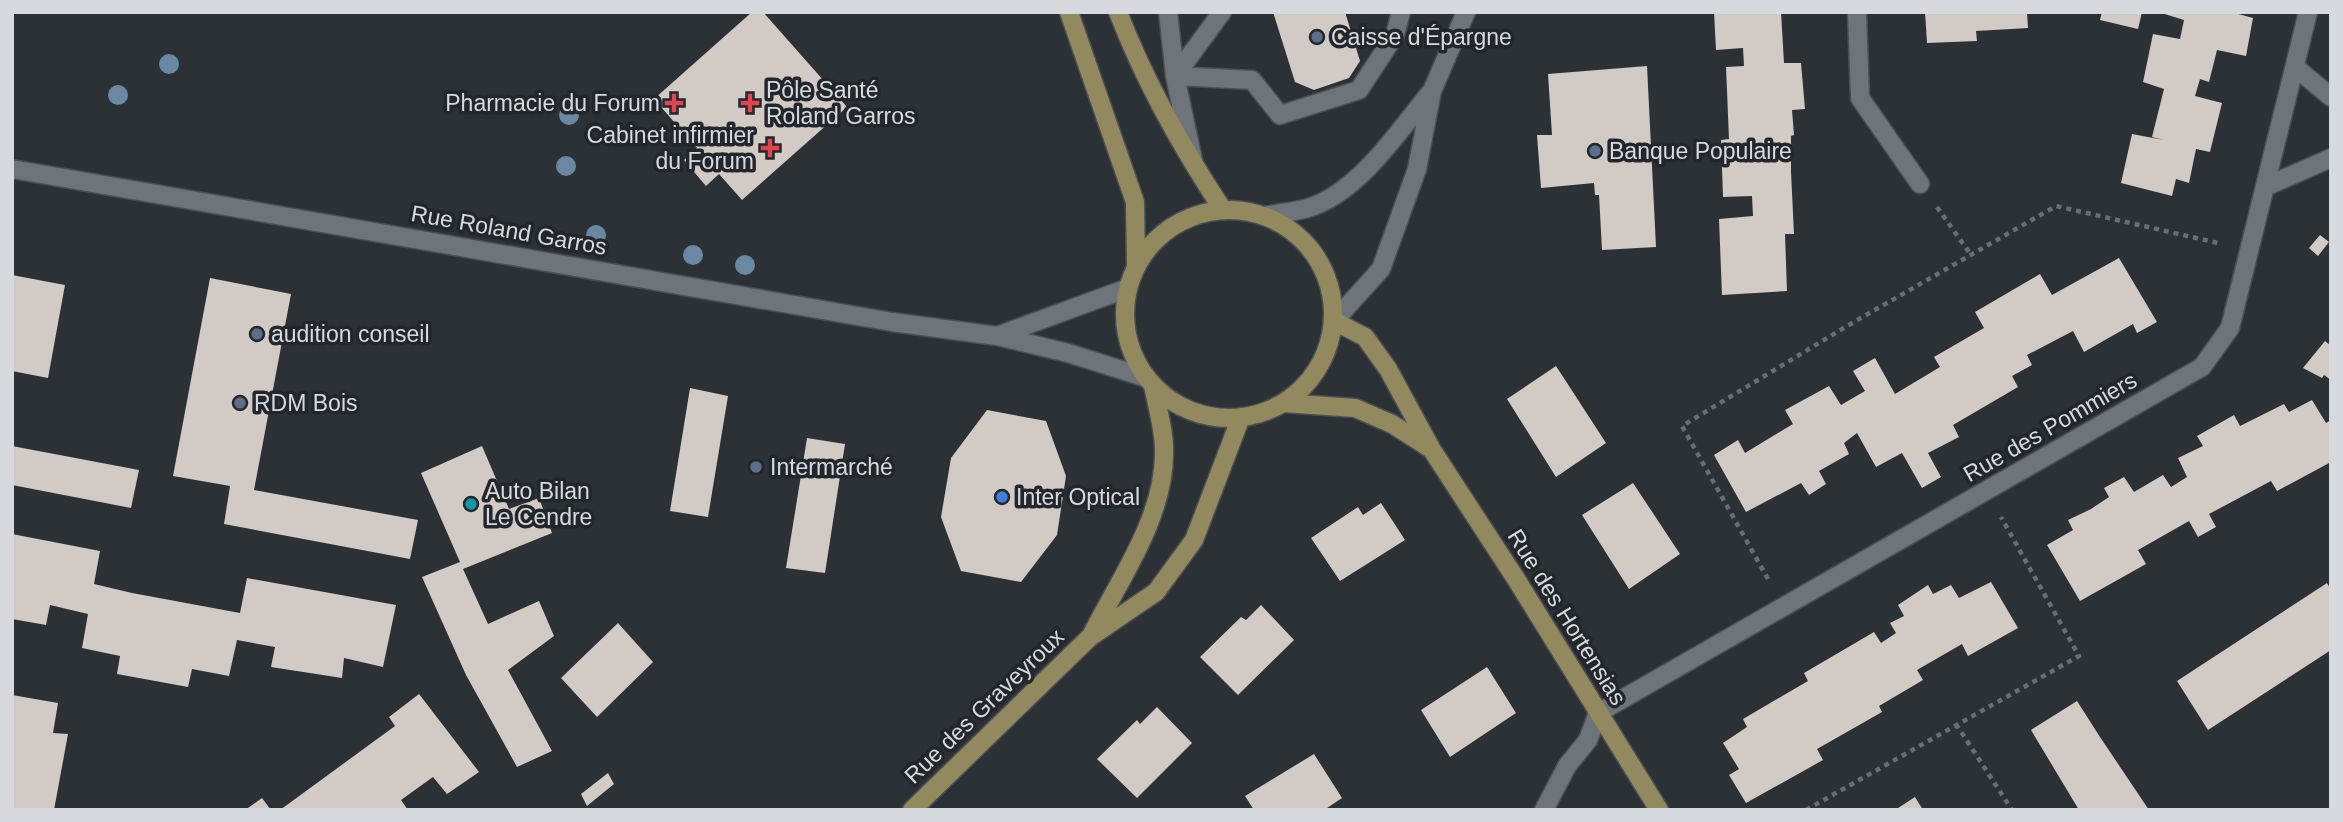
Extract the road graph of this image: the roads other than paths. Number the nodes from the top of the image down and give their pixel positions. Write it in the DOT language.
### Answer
graph roads {
  1 [pos="1069,12"];
  2 [pos="1118,12"];
  3 [pos="1168,12"];
  4 [pos="1222,12"];
  5 [pos="1401,12"];
  6 [pos="1466,12"];
  7 [pos="1857,12"];
  8 [pos="2308,12"];
  9 [pos="2295,67"];
  10 [pos="1175,76"];
  11 [pos="1432,91"];
  12 [pos="2331,97"];
  13 [pos="2331,158"];
  14 [pos="1194,166"];
  15 [pos="12,169"];
  16 [pos="1920,184"];
  17 [pos="2265,187"];
  18 [pos="1223,210"];
  19 [pos="1265,216"];
  20 [pos="1136,267"];
  21 [pos="1128,288"];
  22 [pos="1334,321"];
  23 [pos="997,336"];
  24 [pos="1150,381"];
  25 [pos="1284,403"];
  26 [pos="1241,417"];
  27 [pos="1432,450"];
  28 [pos="1090,637"];
  29 [pos="1598,713"];
  30 [pos="912,810"];
  31 [pos="1544,810"];
  32 [pos="1659,810"];
  1 -- 20 [label="main road"];
  2 -- 14 [label="main road"];
  3 -- 10 [label="street"];
  4 -- 10 [label="street"];
  5 -- 10 [label="street"];
  6 -- 11 [label="street"];
  7 -- 16 [label="street"];
  8 -- 9 [label="street, Rue des Pommiers"];
  9 -- 12 [label="street"];
  9 -- 17 [label="street, Rue des Pommiers"];
  10 -- 14 [label="street"];
  11 -- 19 [label="street"];
  11 -- 22 [label="street"];
  13 -- 17 [label="street"];
  14 -- 18 [label="main road"];
  15 -- 23 [label="street, Rue Roland Garros"];
  17 -- 29 [label="street, Rue des Pommiers"];
  18 -- 19 [label="main road"];
  18 -- 20 [label="main road"];
  19 -- 22 [label="main road"];
  20 -- 21 [label="main road"];
  21 -- 23 [label="street, Rue Roland Garros"];
  21 -- 24 [label="main road"];
  22 -- 25 [label="main road"];
  22 -- 27 [label="main road, Rue des Hortensias"];
  23 -- 24 [label="street, Rue Roland Garros"];
  24 -- 26 [label="main road"];
  24 -- 28 [label="main road, Rue des Graveyroux"];
  25 -- 26 [label="main road"];
  25 -- 27 [label="main road, Rue des Hortensias"];
  26 -- 28 [label="main road, Rue des Graveyroux"];
  27 -- 29 [label="main road, Rue des Hortensias"];
  28 -- 30 [label="main road, Rue des Graveyroux"];
  29 -- 31 [label="street"];
  29 -- 32 [label="main road, Rue des Hortensias"];
}
